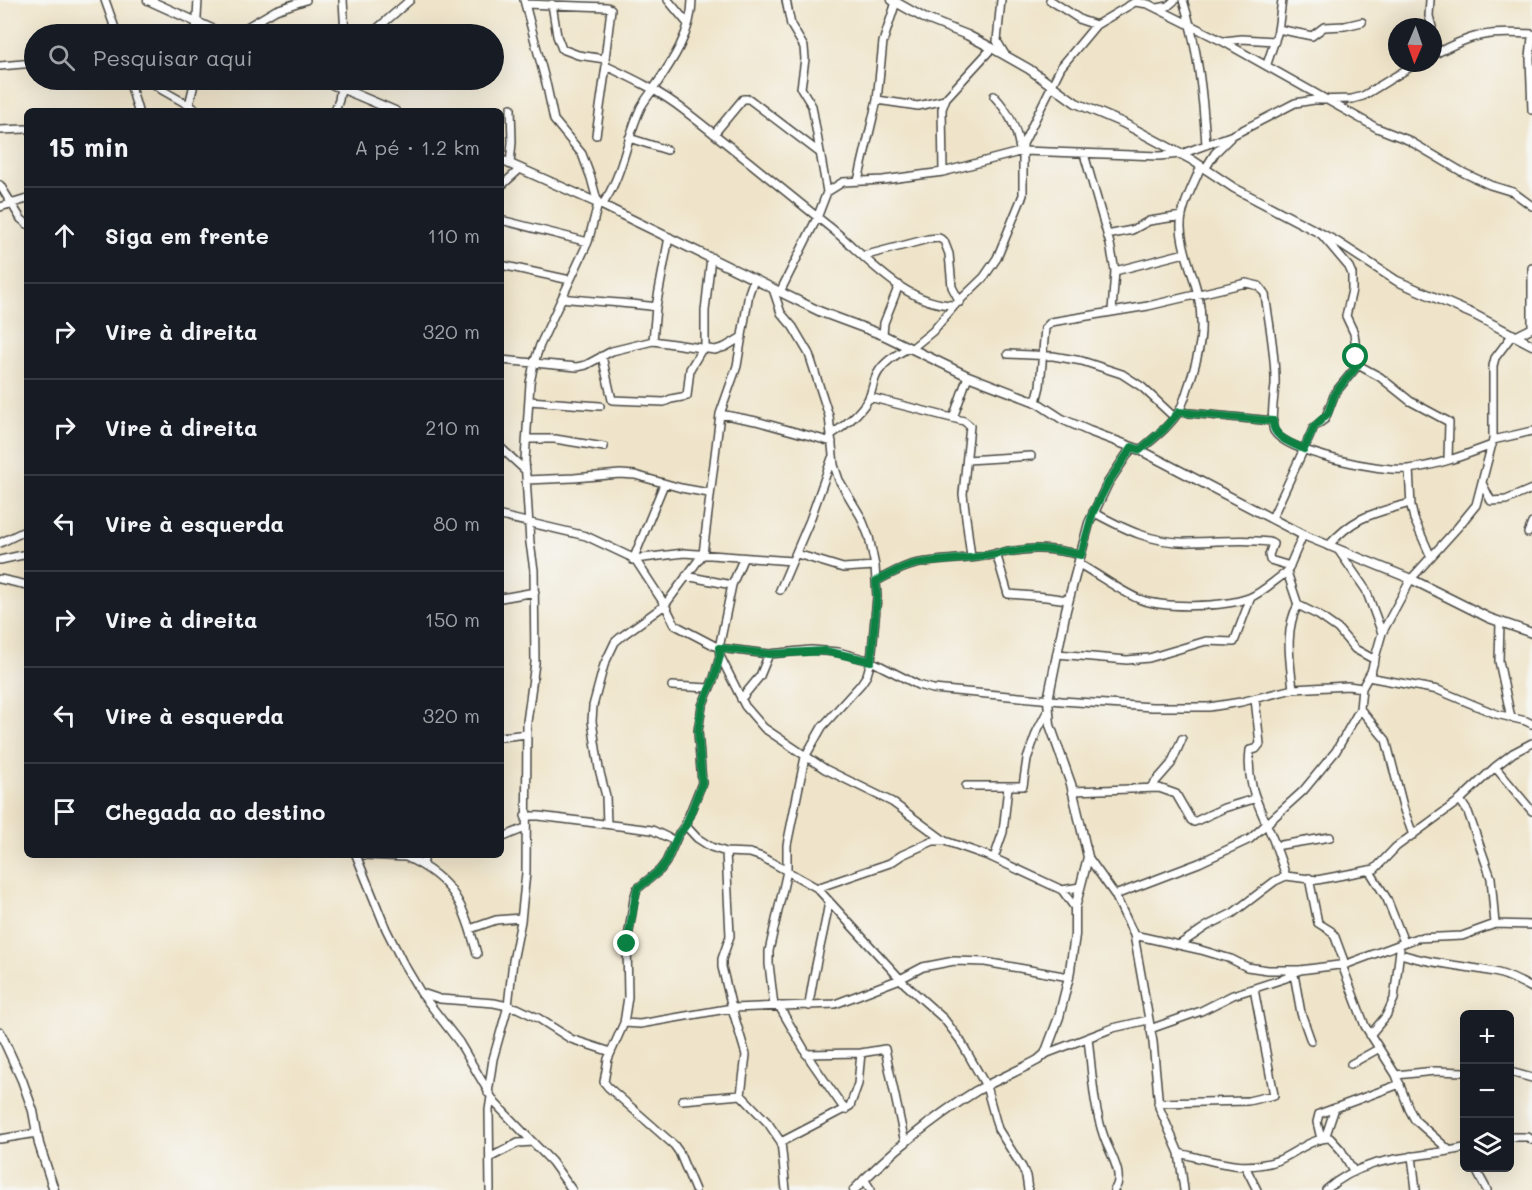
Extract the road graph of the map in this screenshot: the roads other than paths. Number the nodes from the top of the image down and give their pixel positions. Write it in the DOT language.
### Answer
graph roads {
  1 [pos="105,0"];
  2 [pos="148,0"];
  3 [pos="198,0"];
  4 [pos="306,0"];
  5 [pos="343,0"];
  6 [pos="410,0"];
  7 [pos="668,0"];
  8 [pos="692,0"];
  9 [pos="786,0"];
  10 [pos="1002,0"];
  11 [pos="1050,0"];
  12 [pos="1175,0"];
  13 [pos="1183,0"];
  14 [pos="1282,0"];
  15 [pos="1430,0"];
  16 [pos="894,1"];
  17 [pos="524,2"];
  18 [pos="552,4"];
  19 [pos="1158,8"];
  20 [pos="1430,18"];
  21 [pos="1362,22"];
  22 [pos="113,24"];
  23 [pos="198,24"];
  24 [pos="252,24"];
  25 [pos="344,24"];
  26 [pos="382,24"];
  27 [pos="688,24"];
  28 [pos="1096,25"];
  29 [pos="1191,25"];
  30 [pos="1278,29"];
  31 [pos="1532,35"];
  32 [pos="1222,41"];
  33 [pos="1275,41"];
  34 [pos="992,48"];
  35 [pos="1442,51"];
  36 [pos="1007,57"];
  37 [pos="606,62"];
  38 [pos="24,64"];
  39 [pos="1267,64"];
  40 [pos="0,66"];
  41 [pos="1402,72"];
  42 [pos="1052,86"];
  43 [pos="654,88"];
  44 [pos="132,90"];
  45 [pos="162,90"];
  46 [pos="193,90"];
  47 [pos="340,90"];
  48 [pos="354,90"];
  49 [pos="994,96"];
  50 [pos="877,100"];
  51 [pos="945,100"];
  52 [pos="1327,100"];
  53 [pos="189,105"];
  54 [pos="137,108"];
  55 [pos="194,108"];
  56 [pos="336,108"];
  57 [pos="389,108"];
  58 [pos="511,108"];
  59 [pos="1532,110"];
  60 [pos="24,129"];
  61 [pos="0,130"];
  62 [pos="714,134"];
  63 [pos="596,135"];
  64 [pos="1233,135"];
  65 [pos="629,138"];
  66 [pos="1206,145"];
  67 [pos="667,150"];
  68 [pos="1021,152"];
  69 [pos="820,153"];
  70 [pos="1084,154"];
  71 [pos="1181,154"];
  72 [pos="505,162"];
  73 [pos="1203,168"];
  74 [pos="520,169"];
  75 [pos="943,172"];
  76 [pos="858,181"];
  77 [pos="504,183"];
  78 [pos="0,185"];
  79 [pos="827,192"];
  80 [pos="24,199"];
  81 [pos="12,202"];
  82 [pos="600,205"];
  83 [pos="1532,206"];
  84 [pos="0,207"];
  85 [pos="1182,216"];
  86 [pos="817,218"];
  87 [pos="504,221"];
  88 [pos="24,222"];
  89 [pos="1321,234"];
  90 [pos="1107,236"];
  91 [pos="669,237"];
  92 [pos="588,242"];
  93 [pos="1185,253"];
  94 [pos="863,256"];
  95 [pos="711,257"];
  96 [pos="504,266"];
  97 [pos="1532,268"];
  98 [pos="1114,271"];
  99 [pos="754,279"];
  100 [pos="570,280"];
  101 [pos="899,285"];
  102 [pos="776,290"];
  103 [pos="1197,293"];
  104 [pos="562,298"];
  105 [pos="957,304"];
  106 [pos="656,307"];
  107 [pos="1112,311"];
  108 [pos="1532,328"];
  109 [pos="883,335"];
  110 [pos="1514,335"];
  111 [pos="742,337"];
  112 [pos="653,341"];
  113 [pos="1532,345"];
  114 [pos="910,348"];
  115 [pos="703,349"];
  116 [pos="1008,354"];
  117 [pos="602,356"];
  118 [pos="1043,356"];
  119 [pos="504,360"];
  120 [pos="534,363"];
  121 [pos="1358,365"];
  122 [pos="968,376"];
  123 [pos="869,397"];
  124 [pos="529,401"];
  125 [pos="1036,402"];
  126 [pos="600,406"];
  127 [pos="720,414"];
  128 [pos="1176,415"];
  129 [pos="953,418"];
  130 [pos="1273,421"];
  131 [pos="1532,431"];
  132 [pos="832,438"];
  133 [pos="527,439"];
  134 [pos="1492,443"];
  135 [pos="604,447"];
  136 [pos="1136,449"];
  137 [pos="1304,449"];
  138 [pos="504,451"];
  139 [pos="1031,456"];
  140 [pos="832,458"];
  141 [pos="1448,459"];
  142 [pos="967,460"];
  143 [pos="1409,469"];
  144 [pos="526,471"];
  145 [pos="526,480"];
  146 [pos="1482,482"];
  147 [pos="664,484"];
  148 [pos="1532,489"];
  149 [pos="709,493"];
  150 [pos="1410,503"];
  151 [pos="1093,512"];
  152 [pos="504,517"];
  153 [pos="1272,518"];
  154 [pos="1532,523"];
  155 [pos="530,524"];
  156 [pos="24,531"];
  157 [pos="1528,533"];
  158 [pos="1304,535"];
  159 [pos="0,543"];
  160 [pos="1328,546"];
  161 [pos="1339,550"];
  162 [pos="996,553"];
  163 [pos="703,554"];
  164 [pos="796,554"];
  165 [pos="24,555"];
  166 [pos="1431,557"];
  167 [pos="971,558"];
  168 [pos="743,559"];
  169 [pos="1080,559"];
  170 [pos="0,560"];
  171 [pos="634,560"];
  172 [pos="792,561"];
  173 [pos="875,566"];
  174 [pos="1288,569"];
  175 [pos="686,576"];
  176 [pos="0,579"];
  177 [pos="1411,579"];
  178 [pos="876,581"];
  179 [pos="24,584"];
  180 [pos="732,585"];
  181 [pos="780,590"];
  182 [pos="535,592"];
  183 [pos="504,597"];
  184 [pos="1251,597"];
  185 [pos="1068,600"];
  186 [pos="665,605"];
  187 [pos="1298,605"];
  188 [pos="1500,622"];
  189 [pos="1382,633"];
  190 [pos="1532,633"];
  191 [pos="719,652"];
  192 [pos="769,654"];
  193 [pos="1057,654"];
  194 [pos="1375,660"];
  195 [pos="871,661"];
  196 [pos="1368,678"];
  197 [pos="672,686"];
  198 [pos="709,688"];
  199 [pos="1362,688"];
  200 [pos="1293,689"];
  201 [pos="741,699"];
  202 [pos="1255,699"];
  203 [pos="1048,700"];
  204 [pos="1360,709"];
  205 [pos="1047,712"];
  206 [pos="1511,718"];
  207 [pos="1532,724"];
  208 [pos="527,734"];
  209 [pos="504,737"];
  210 [pos="1182,740"];
  211 [pos="1532,743"];
  212 [pos="805,757"];
  213 [pos="1495,767"];
  214 [pos="966,786"];
  215 [pos="1008,788"];
  216 [pos="1149,788"];
  217 [pos="1072,791"];
  218 [pos="1254,799"];
  219 [pos="1460,800"];
  220 [pos="1532,811"];
  221 [pos="525,816"];
  222 [pos="607,824"];
  223 [pos="686,825"];
  224 [pos="1267,825"];
  225 [pos="525,828"];
  226 [pos="1413,835"];
  227 [pos="504,837"];
  228 [pos="1330,837"];
  229 [pos="675,841"];
  230 [pos="945,841"];
  231 [pos="1275,846"];
  232 [pos="726,852"];
  233 [pos="1088,857"];
  234 [pos="357,858"];
  235 [pos="367,858"];
  236 [pos="413,858"];
  237 [pos="424,858"];
  238 [pos="994,858"];
  239 [pos="423,865"];
  240 [pos="362,870"];
  241 [pos="1369,870"];
  242 [pos="787,871"];
  243 [pos="1286,876"];
  244 [pos="1309,878"];
  245 [pos="1080,887"];
  246 [pos="817,888"];
  247 [pos="1062,890"];
  248 [pos="1116,895"];
  249 [pos="829,901"];
  250 [pos="1075,908"];
  251 [pos="521,918"];
  252 [pos="1495,924"];
  253 [pos="1532,925"];
  254 [pos="470,929"];
  255 [pos="1134,935"];
  256 [pos="1401,944"];
  257 [pos="1179,945"];
  258 [pos="477,954"];
  259 [pos="1401,954"];
  260 [pos="1343,965"];
  261 [pos="1297,972"];
  262 [pos="1285,974"];
  263 [pos="1069,977"];
  264 [pos="900,979"];
  265 [pos="1532,988"];
  266 [pos="1254,989"];
  267 [pos="421,993"];
  268 [pos="508,1006"];
  269 [pos="776,1006"];
  270 [pos="809,1006"];
  271 [pos="732,1008"];
  272 [pos="1148,1020"];
  273 [pos="624,1023"];
  274 [pos="1150,1029"];
  275 [pos="0,1032"];
  276 [pos="1370,1035"];
  277 [pos="1088,1038"];
  278 [pos="1311,1041"];
  279 [pos="1378,1049"];
  280 [pos="611,1052"];
  281 [pos="861,1053"];
  282 [pos="806,1054"];
  283 [pos="1045,1054"];
  284 [pos="1351,1064"];
  285 [pos="1460,1072"];
  286 [pos="1514,1073"];
  287 [pos="1396,1075"];
  288 [pos="1532,1078"];
  289 [pos="1400,1084"];
  290 [pos="986,1086"];
  291 [pos="489,1095"];
  292 [pos="741,1095"];
  293 [pos="681,1100"];
  294 [pos="1158,1103"];
  295 [pos="1335,1108"];
  296 [pos="844,1110"];
  297 [pos="36,1132"];
  298 [pos="1514,1137"];
  299 [pos="0,1139"];
  300 [pos="1323,1139"];
  301 [pos="1532,1140"];
  302 [pos="533,1142"];
  303 [pos="781,1142"];
  304 [pos="905,1143"];
  305 [pos="1460,1149"];
  306 [pos="1449,1150"];
  307 [pos="1179,1153"];
  308 [pos="1412,1156"];
  309 [pos="491,1157"];
  310 [pos="1245,1166"];
  311 [pos="1354,1172"];
  312 [pos="1478,1172"];
  313 [pos="864,1179"];
  314 [pos="489,1189"];
  315 [pos="54,1190"];
  316 [pos="572,1190"];
  317 [pos="694,1190"];
  318 [pos="786,1190"];
  319 [pos="854,1190"];
  320 [pos="871,1190"];
  321 [pos="1028,1190"];
  322 [pos="1114,1190"];
  323 [pos="1184,1190"];
  324 [pos="1257,1190"];
  325 [pos="1326,1190"];
  326 [pos="1416,1190"];
  327 [pos="1487,1190"];
  1 -- 22 [label="street"];
  2 -- 23 [label="street"];
  3 -- 23 [label="street"];
  4 -- 24 [label="street"];
  5 -- 25 [label="street"];
  6 -- 26 [label="street"];
  7 -- 27 [label="street"];
  8 -- 27 [label="street"];
  9 -- 69 [label="street"];
  10 -- 36 [label="street"];
  11 -- 28 [label="street"];
  12 -- 19 [label="street"];
  13 -- 29 [label="street"];
  14 -- 30 [label="street"];
  15 -- 20 [label="street"];
  16 -- 34 [label="street"];
  16 -- 50 [label="street"];
  17 -- 18 [label="street"];
  17 -- 82 [label="street"];
  18 -- 37 [label="street"];
  18 -- 37 [label="street"];
  19 -- 28 [label="street"];
  19 -- 29 [label="street"];
  21 -- 30 [label="street"];
  27 -- 43 [label="street"];
  28 -- 42 [label="street"];
  29 -- 32 [label="street"];
  29 -- 66 [label="street"];
  30 -- 33 [label="street"];
  31 -- 35 [label="street"];
  31 -- 59 [label="street"];
  32 -- 33 [label="street"];
  32 -- 39 [label="street"];
  33 -- 39 [label="street"];
  34 -- 36 [label="street"];
  34 -- 51 [label="street"];
  36 -- 42 [label="street"];
  37 -- 43 [label="street"];
  37 -- 63 [label="street"];
  38 -- 40 [label="street"];
  39 -- 52 [label="street"];
  41 -- 52 [label="street"];
  42 -- 68 [label="street"];
  42 -- 71 [label="street"];
  43 -- 62 [label="street"];
  43 -- 65 [label="street"];
  44 -- 54 [label="street"];
  45 -- 53 [label="street"];
  46 -- 53 [label="street"];
  47 -- 56 [label="street"];
  48 -- 57 [label="street"];
  49 -- 68 [label="street"];
  50 -- 51 [label="street"];
  50 -- 76 [label="street"];
  51 -- 75 [label="street"];
  52 -- 64 [label="street"];
  52 -- 83 [label="street"];
  53 -- 55 [label="street"];
  58 -- 72 [label="street"];
  60 -- 61 [label="street"];
  62 -- 69 [label="street"];
  62 -- 86 [label="street"];
  64 -- 66 [label="street"];
  64 -- 73 [label="street"];
  65 -- 67 [label="street"];
  65 -- 82 [label="street"];
  66 -- 71 [label="street"];
  68 -- 70 [label="street"];
  68 -- 75 [label="street"];
  68 -- 105 [label="street"];
  69 -- 79 [label="street"];
  70 -- 71 [label="street"];
  70 -- 90 [label="street"];
  71 -- 73 [label="street"];
  72 -- 74 [label="street"];
  73 -- 85 [label="street"];
  73 -- 89 [label="street"];
  74 -- 77 [label="street"];
  74 -- 82 [label="street"];
  75 -- 76 [label="street"];
  76 -- 79 [label="street"];
  78 -- 81 [label="street"];
  79 -- 86 [label="street"];
  80 -- 81 [label="street"];
  81 -- 84 [label="street"];
  81 -- 88 [label="street"];
  82 -- 91 [label="street"];
  82 -- 92 [label="street"];
  85 -- 90 [label="street"];
  85 -- 93 [label="street"];
  86 -- 94 [label="street"];
  86 -- 102 [label="street"];
  87 -- 92 [label="street"];
  89 -- 110 [label="street"];
  89 -- 121 [label="street"];
  90 -- 98 [label="street"];
  91 -- 95 [label="street"];
  91 -- 106 [label="street"];
  92 -- 100 [label="street"];
  93 -- 98 [label="street"];
  93 -- 103 [label="street"];
  94 -- 101 [label="street"];
  94 -- 105 [label="street"];
  95 -- 99 [label="street"];
  95 -- 115 [label="street"];
  96 -- 100 [label="street"];
  97 -- 108 [label="street"];
  98 -- 107 [label="street"];
  99 -- 102 [label="street"];
  99 -- 111 [label="street"];
  100 -- 104 [label="street"];
  101 -- 105 [label="street"];
  101 -- 109 [label="street"];
  102 -- 109 [label="street"];
  102 -- 132 [label="street"];
  103 -- 107 [label="street"];
  103 -- 128 [label="street"];
  103 -- 130 [label="street"];
  104 -- 106 [label="street"];
  104 -- 120 [label="street"];
  105 -- 114 [label="street"];
  106 -- 112 [label="street"];
  107 -- 118 [label="street"];
  108 -- 110 [label="street"];
  109 -- 114 [label="street"];
  110 -- 113 [label="street"];
  110 -- 134 [label="street"];
  111 -- 115 [label="street"];
  111 -- 127 [label="street"];
  112 -- 115 [label="street"];
  112 -- 117 [label="street"];
  114 -- 122 [label="street"];
  114 -- 123 [label="street"];
  115 -- 117 [label="street"];
  116 -- 118 [label="street"];
  117 -- 120 [label="street"];
  118 -- 125 [label="street"];
  118 -- 128 [label="street"];
  119 -- 120 [label="street"];
  120 -- 124 [label="street"];
  121 -- 137 [label="street"];
  121 -- 141 [label="street"];
  122 -- 125 [label="street"];
  122 -- 129 [label="street"];
  123 -- 129 [label="street"];
  123 -- 132 [label="street"];
  124 -- 126 [label="street"];
  124 -- 133 [label="street"];
  125 -- 136 [label="street"];
  127 -- 132 [label="street"];
  127 -- 149 [label="street"];
  128 -- 130 [label="street"];
  128 -- 136 [label="street"];
  129 -- 142 [label="street"];
  130 -- 137 [label="street"];
  131 -- 134 [label="street"];
  132 -- 140 [label="street"];
  133 -- 135 [label="street"];
  133 -- 144 [label="street"];
  134 -- 141 [label="street"];
  134 -- 146 [label="street"];
  136 -- 151 [label="street"];
  136 -- 153 [label="street"];
  137 -- 143 [label="street"];
  137 -- 153 [label="street"];
  138 -- 144 [label="street"];
  139 -- 142 [label="street"];
  140 -- 164 [label="street"];
  140 -- 173 [label="street"];
  141 -- 143 [label="street"];
  142 -- 167 [label="street"];
  143 -- 150 [label="street"];
  144 -- 145 [label="street"];
  145 -- 147 [label="street"];
  145 -- 155 [label="street"];
  146 -- 148 [label="street"];
  146 -- 166 [label="street"];
  147 -- 149 [label="street"];
  147 -- 171 [label="street"];
  149 -- 163 [label="street"];
  150 -- 160 [label="street"];
  150 -- 166 [label="street"];
  151 -- 169 [label="street"];
  151 -- 174 [label="street"];
  152 -- 155 [label="street"];
  153 -- 158 [label="street"];
  154 -- 157 [label="street"];
  155 -- 171 [label="street"];
  155 -- 182 [label="street"];
  156 -- 159 [label="street"];
  158 -- 160 [label="street"];
  158 -- 174 [label="street"];
  160 -- 161 [label="street"];
  161 -- 177 [label="street"];
  161 -- 189 [label="street"];
  162 -- 167 [label="street"];
  162 -- 169 [label="street"];
  162 -- 185 [label="street"];
  163 -- 168 [label="street"];
  163 -- 171 [label="street"];
  163 -- 175 [label="street"];
  164 -- 172 [label="street"];
  164 -- 173 [label="street"];
  165 -- 170 [label="street"];
  166 -- 177 [label="street"];
  167 -- 178 [label="street"];
  168 -- 172 [label="street"];
  168 -- 180 [label="street"];
  169 -- 184 [label="street"];
  169 -- 185 [label="street"];
  171 -- 186 [label="street"];
  172 -- 181 [label="street"];
  173 -- 178 [label="street"];
  174 -- 184 [label="street"];
  174 -- 187 [label="street"];
  175 -- 180 [label="street"];
  175 -- 186 [label="street"];
  176 -- 179 [label="street"];
  177 -- 188 [label="street"];
  177 -- 189 [label="street"];
  178 -- 195 [label="street"];
  180 -- 191 [label="street"];
  182 -- 183 [label="street"];
  182 -- 208 [label="street"];
  184 -- 193 [label="street"];
  185 -- 193 [label="street"];
  186 -- 191 [label="street"];
  186 -- 222 [label="street"];
  187 -- 194 [label="street"];
  187 -- 200 [label="street"];
  188 -- 190 [label="street"];
  188 -- 206 [label="street"];
  189 -- 194 [label="street"];
  191 -- 192 [label="street"];
  191 -- 198 [label="street"];
  191 -- 201 [label="street"];
  192 -- 195 [label="street"];
  192 -- 201 [label="street"];
  193 -- 203 [label="street"];
  194 -- 196 [label="street"];
  195 -- 203 [label="street"];
  195 -- 212 [label="street"];
  196 -- 199 [label="street"];
  196 -- 206 [label="street"];
  197 -- 198 [label="street"];
  198 -- 223 [label="street"];
  199 -- 200 [label="street"];
  199 -- 204 [label="street"];
  200 -- 202 [label="street"];
  201 -- 212 [label="street"];
  202 -- 203 [label="street"];
  202 -- 218 [label="street"];
  203 -- 205 [label="street"];
  204 -- 224 [label="street"];
  204 -- 226 [label="street"];
  205 -- 215 [label="street"];
  205 -- 217 [label="street"];
  206 -- 207 [label="street"];
  208 -- 209 [label="street"];
  208 -- 221 [label="street"];
  210 -- 216 [label="street"];
  211 -- 213 [label="street"];
  212 -- 230 [label="street"];
  212 -- 242 [label="street"];
  213 -- 219 [label="street"];
  213 -- 220 [label="street"];
  214 -- 215 [label="street"];
  215 -- 238 [label="street"];
  216 -- 217 [label="street"];
  216 -- 218 [label="street"];
  217 -- 233 [label="street"];
  218 -- 224 [label="street"];
  219 -- 226 [label="street"];
  219 -- 252 [label="street"];
  221 -- 222 [label="street"];
  221 -- 225 [label="street"];
  222 -- 229 [label="street"];
  223 -- 229 [label="street"];
  223 -- 232 [label="street"];
  224 -- 231 [label="street"];
  224 -- 248 [label="street"];
  225 -- 227 [label="street"];
  225 -- 251 [label="street"];
  226 -- 241 [label="street"];
  228 -- 231 [label="street"];
  229 -- 273 [label="street"];
  230 -- 238 [label="street"];
  230 -- 246 [label="street"];
  231 -- 243 [label="street"];
  232 -- 242 [label="street"];
  232 -- 271 [label="street"];
  233 -- 245 [label="street"];
  233 -- 248 [label="street"];
  234 -- 240 [label="street"];
  235 -- 240 [label="street"];
  236 -- 239 [label="street"];
  237 -- 239 [label="street"];
  238 -- 247 [label="street"];
  239 -- 254 [label="street"];
  240 -- 267 [label="street"];
  241 -- 244 [label="street"];
  241 -- 256 [label="street"];
  242 -- 246 [label="street"];
  242 -- 269 [label="street"];
  243 -- 244 [label="street"];
  243 -- 257 [label="street"];
  244 -- 260 [label="street"];
  245 -- 247 [label="street"];
  245 -- 250 [label="street"];
  246 -- 249 [label="street"];
  247 -- 250 [label="street"];
  248 -- 255 [label="street"];
  249 -- 264 [label="street"];
  249 -- 270 [label="street"];
  250 -- 263 [label="street"];
  251 -- 254 [label="street"];
  251 -- 268 [label="street"];
  252 -- 253 [label="street"];
  252 -- 256 [label="street"];
  254 -- 258 [label="street"];
  255 -- 257 [label="street"];
  255 -- 272 [label="street"];
  256 -- 259 [label="street"];
  256 -- 260 [label="street"];
  257 -- 262 [label="street"];
  259 -- 265 [label="street"];
  259 -- 276 [label="street"];
  260 -- 261 [label="street"];
  260 -- 276 [label="street"];
  261 -- 262 [label="street"];
  261 -- 278 [label="street"];
  262 -- 266 [label="street"];
  263 -- 264 [label="street"];
  263 -- 283 [label="street"];
  264 -- 270 [label="street"];
  264 -- 290 [label="street"];
  266 -- 274 [label="street"];
  266 -- 294 [label="street"];
  267 -- 268 [label="street"];
  267 -- 291 [label="street"];
  268 -- 280 [label="street"];
  268 -- 291 [label="street"];
  269 -- 270 [label="street"];
  269 -- 271 [label="street"];
  269 -- 282 [label="street"];
  271 -- 273 [label="street"];
  271 -- 292 [label="street"];
  272 -- 274 [label="street"];
  272 -- 277 [label="street"];
  273 -- 280 [label="street"];
  274 -- 294 [label="street"];
  275 -- 297 [label="street"];
  276 -- 279 [label="street"];
  277 -- 283 [label="street"];
  277 -- 322 [label="street"];
  279 -- 284 [label="street"];
  279 -- 287 [label="street"];
  280 -- 317 [label="street"];
  281 -- 282 [label="street"];
  281 -- 296 [label="street"];
  281 -- 304 [label="street"];
  282 -- 296 [label="street"];
  283 -- 290 [label="street"];
  285 -- 287 [label="street"];
  286 -- 288 [label="street"];
  287 -- 289 [label="street"];
  289 -- 295 [label="street"];
  289 -- 306 [label="street"];
  290 -- 304 [label="street"];
  290 -- 321 [label="street"];
  291 -- 302 [label="street"];
  291 -- 309 [label="street"];
  292 -- 293 [label="street"];
  292 -- 303 [label="street"];
  294 -- 307 [label="street"];
  295 -- 300 [label="street"];
  295 -- 300 [label="street"];
  296 -- 303 [label="street"];
  297 -- 299 [label="street"];
  297 -- 315 [label="street"];
  298 -- 301 [label="street"];
  300 -- 310 [label="street"];
  300 -- 311 [label="street"];
  302 -- 309 [label="street"];
  302 -- 316 [label="street"];
  303 -- 318 [label="street"];
  304 -- 313 [label="street"];
  305 -- 306 [label="street"];
  306 -- 308 [label="street"];
  307 -- 310 [label="street"];
  307 -- 323 [label="street"];
  308 -- 311 [label="street"];
  308 -- 326 [label="street"];
  309 -- 314 [label="street"];
  310 -- 324 [label="street"];
  311 -- 325 [label="street"];
  312 -- 327 [label="street"];
  313 -- 319 [label="street"];
  313 -- 320 [label="street"];
}
